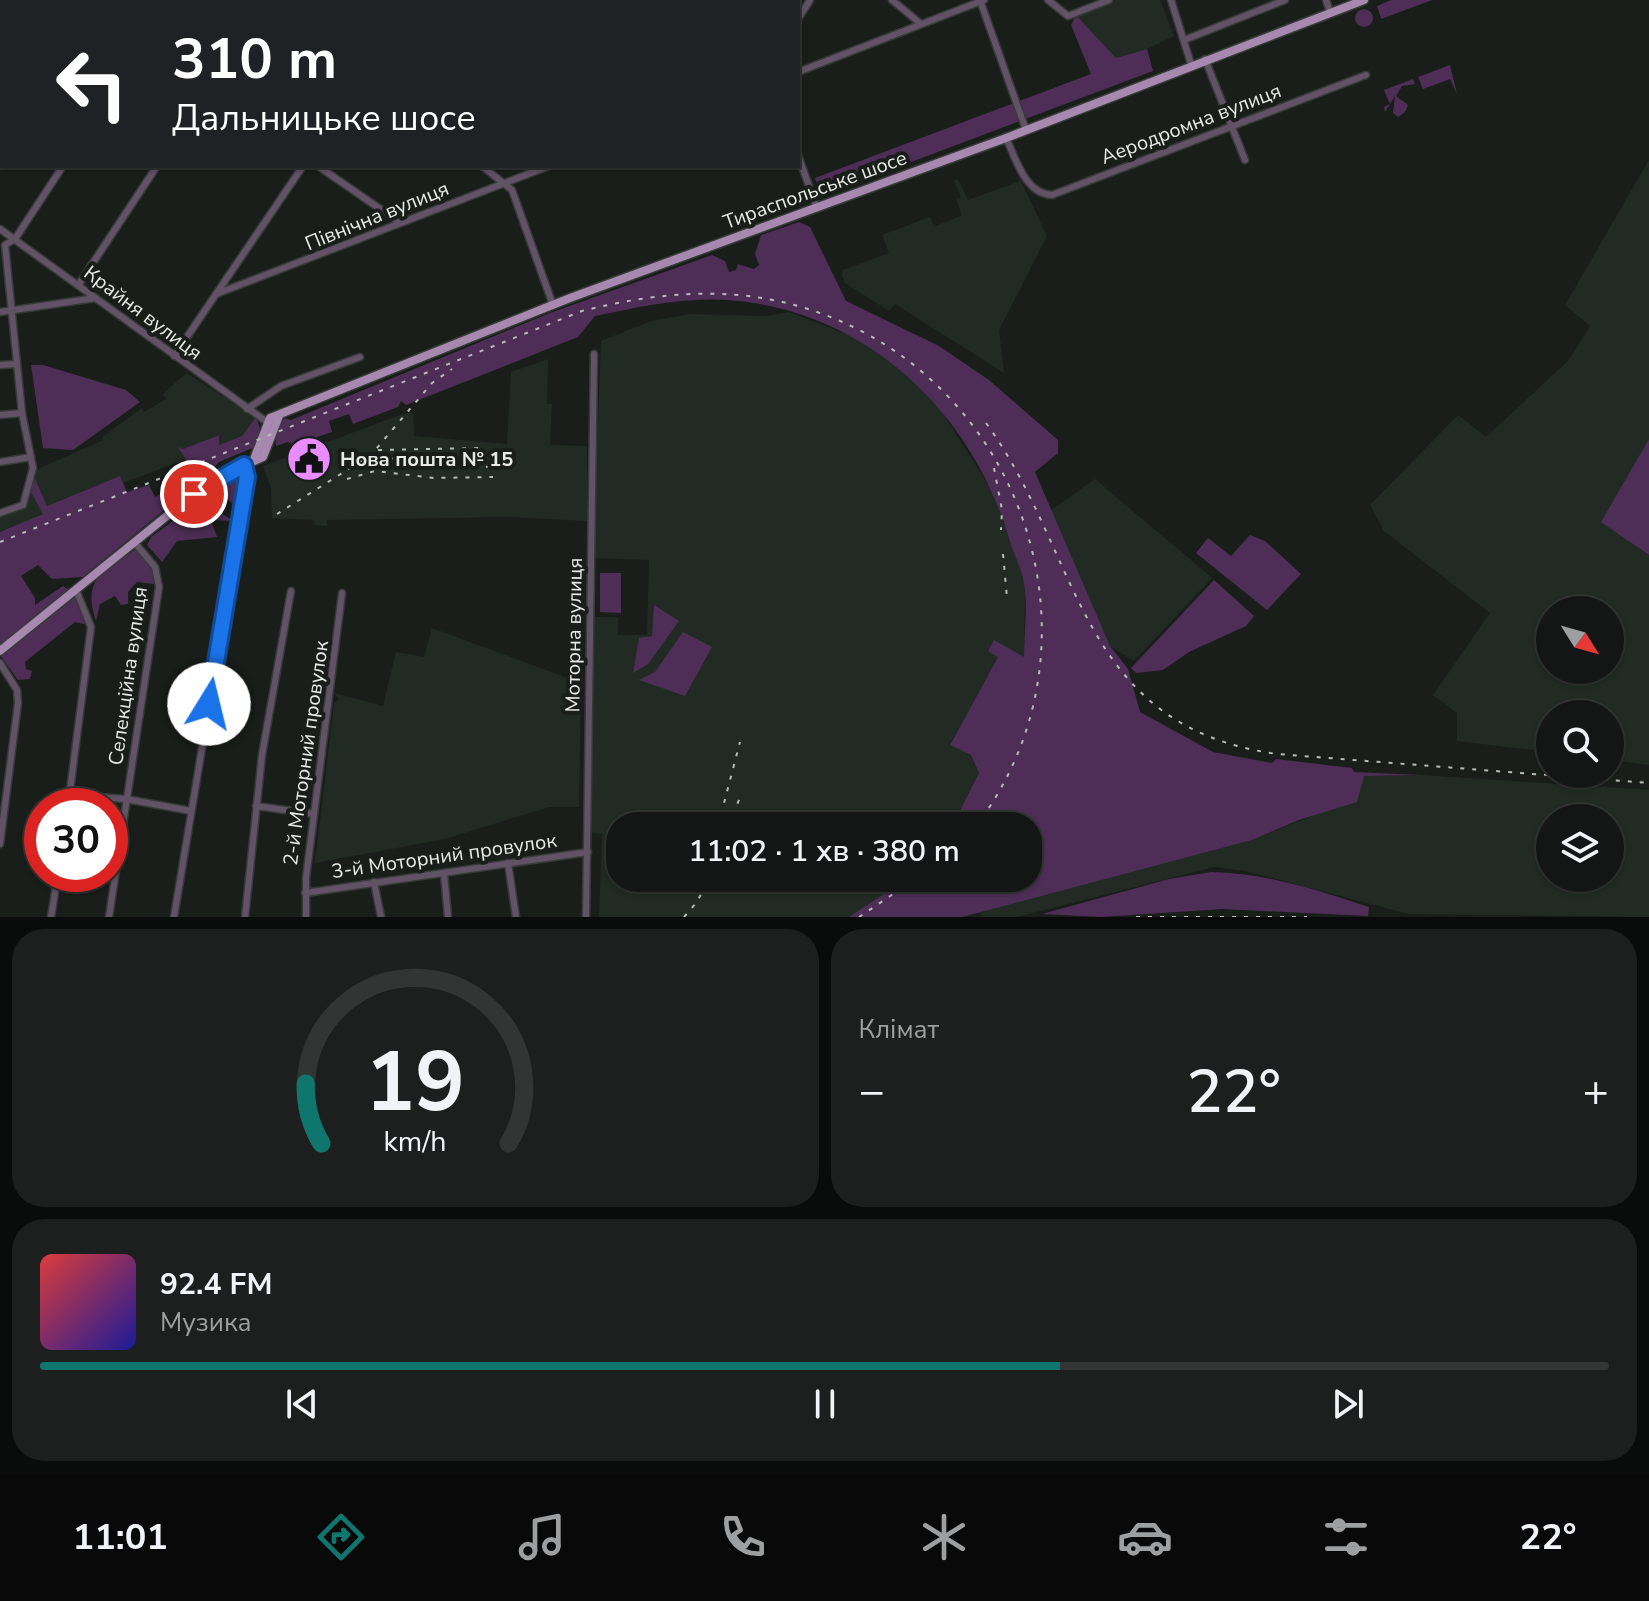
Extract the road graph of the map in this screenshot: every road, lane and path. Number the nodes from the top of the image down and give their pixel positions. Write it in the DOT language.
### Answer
graph roads {
  1 [pos="892,0"];
  2 [pos="1048,0"];
  3 [pos="1109,0"];
  4 [pos="1171,0"];
  5 [pos="1285,0"];
  6 [pos="1326,0"];
  7 [pos="1364,0"];
  8 [pos="983,1"];
  9 [pos="1330,12"];
  10 [pos="921,24"];
  11 [pos="1184,40"];
  12 [pos="1205,59"];
  13 [pos="1191,64"];
  14 [pos="800,71"];
  15 [pos="1366,75"];
  16 [pos="1232,123"];
  17 [pos="1026,130"];
  18 [pos="1006,138"];
  19 [pos="1245,160"];
  20 [pos="800,161"];
  21 [pos="62,168"];
  22 [pos="156,168"];
  23 [pos="302,168"];
  24 [pos="321,168"];
  25 [pos="485,168"];
  26 [pos="544,168"];
  27 [pos="506,182"];
  28 [pos="816,206"];
  29 [pos="399,222"];
  30 [pos="0,229"];
  31 [pos="15,239"];
  32 [pos="2,245"];
  33 [pos="79,284"];
  34 [pos="216,294"];
  35 [pos="96,298"];
  36 [pos="553,305"];
  37 [pos="11,311"];
  38 [pos="0,312"];
  39 [pos="594,354"];
  40 [pos="174,356"];
  41 [pos="360,357"];
  42 [pos="16,364"];
  43 [pos="0,365"];
  44 [pos="247,409"];
  45 [pos="22,413"];
  46 [pos="0,415"];
  47 [pos="270,424"];
  48 [pos="31,457"];
  49 [pos="0,462"];
  50 [pos="244,465"];
  51 [pos="0,513"];
  52 [pos="135,543"];
  53 [pos="76,590"];
  54 [pos="291,591"];
  55 [pos="342,593"];
  56 [pos="0,651"];
  57 [pos="0,663"];
  58 [pos="4,783"];
  59 [pos="71,788"];
  60 [pos="128,788"];
  61 [pos="128,799"];
  62 [pos="256,806"];
  63 [pos="191,811"];
  64 [pos="314,814"];
  65 [pos="0,844"];
  66 [pos="588,852"];
  67 [pos="508,863"];
  68 [pos="444,874"];
  69 [pos="374,882"];
  70 [pos="55,892"];
  71 [pos="113,892"];
  72 [pos="305,893"];
  73 [pos="51,917"];
  74 [pos="109,917"];
  75 [pos="174,917"];
  76 [pos="245,917"];
  77 [pos="306,917"];
  78 [pos="381,917"];
  79 [pos="448,917"];
  80 [pos="516,917"];
  81 [pos="586,917"];
  1 -- 10 [label="street"];
  2 -- 3 [label="street"];
  4 -- 11 [label="street"];
  5 -- 11 [label="street"];
  6 -- 9 [label="street"];
  7 -- 9 [label="main road, Тираспольське шосе"];
  8 -- 10 [label="street"];
  8 -- 17 [label="street"];
  9 -- 12 [label="main road, Тираспольське шосе"];
  10 -- 14 [label="street"];
  11 -- 13 [label="street"];
  12 -- 13 [label="main road, Тираспольське шосе"];
  12 -- 16 [label="street"];
  13 -- 17 [label="main road, Тираспольське шосе"];
  15 -- 16 [label="street, Аеродромна вулиця"];
  16 -- 18 [label="street, Аеродромна вулиця"];
  16 -- 19 [label="street"];
  17 -- 18 [label="main road, Тираспольське шосе"];
  18 -- 28 [label="main road, Тираспольське шосе"];
  20 -- 28 [label="street"];
  21 -- 31 [label="street"];
  22 -- 33 [label="street"];
  23 -- 34 [label="street"];
  24 -- 29 [label="street"];
  25 -- 27 [label="street"];
  26 -- 27 [label="street, Північна вулиця"];
  27 -- 29 [label="street, Північна вулиця"];
  27 -- 36 [label="street"];
  28 -- 36 [label="main road, Тираспольське шосе"];
  29 -- 34 [label="street, Північна вулиця"];
  30 -- 31 [label="street, Крайня вулиця"];
  31 -- 32 [label="street"];
  31 -- 33 [label="street, Крайня вулиця"];
  32 -- 37 [label="street"];
  33 -- 35 [label="street, Крайня вулиця"];
  34 -- 40 [label="street"];
  35 -- 37 [label="street"];
  35 -- 40 [label="street, Крайня вулиця"];
  36 -- 47 [label="main road, Тираспольське шосе"];
  37 -- 38 [label="street"];
  37 -- 42 [label="street"];
  39 -- 66 [label="street, Моторна вулиця"];
  40 -- 44 [label="street, Крайня вулиця"];
  41 -- 44 [label="street"];
  42 -- 43 [label="street"];
  42 -- 45 [label="street"];
  44 -- 47 [label="street, Крайня вулиця"];
  45 -- 46 [label="street"];
  45 -- 48 [label="street"];
  47 -- 50 [label="main road, Тираспольське шосе"];
  48 -- 49 [label="street"];
  48 -- 51 [label="street"];
  50 -- 52 [label="main road"];
  50 -- 63 [label="street"];
  52 -- 53 [label="main road"];
  52 -- 60 [label="street, Селекційна вулиця"];
  53 -- 56 [label="main road"];
  53 -- 59 [label="street"];
  54 -- 62 [label="street"];
  55 -- 64 [label="street, 2-й Моторний провулок"];
  57 -- 58 [label="street"];
  58 -- 65 [label="street"];
  61 -- 63 [label="street"];
  62 -- 64 [label="street"];
  62 -- 76 [label="street"];
  63 -- 75 [label="street"];
  64 -- 72 [label="street, 2-й Моторний провулок"];
  66 -- 67 [label="street, 3-й Моторний провулок"];
  66 -- 81 [label="street, Моторна вулиця"];
  67 -- 68 [label="street, 3-й Моторний провулок"];
  67 -- 80 [label="street"];
  68 -- 69 [label="street, 3-й Моторний провулок"];
  68 -- 79 [label="street"];
  69 -- 72 [label="street, 3-й Моторний провулок"];
  69 -- 78 [label="street"];
  70 -- 73 [label="street"];
  71 -- 74 [label="street, Селекційна вулиця"];
  72 -- 77 [label="street, 2-й Моторний провулок"];
}
